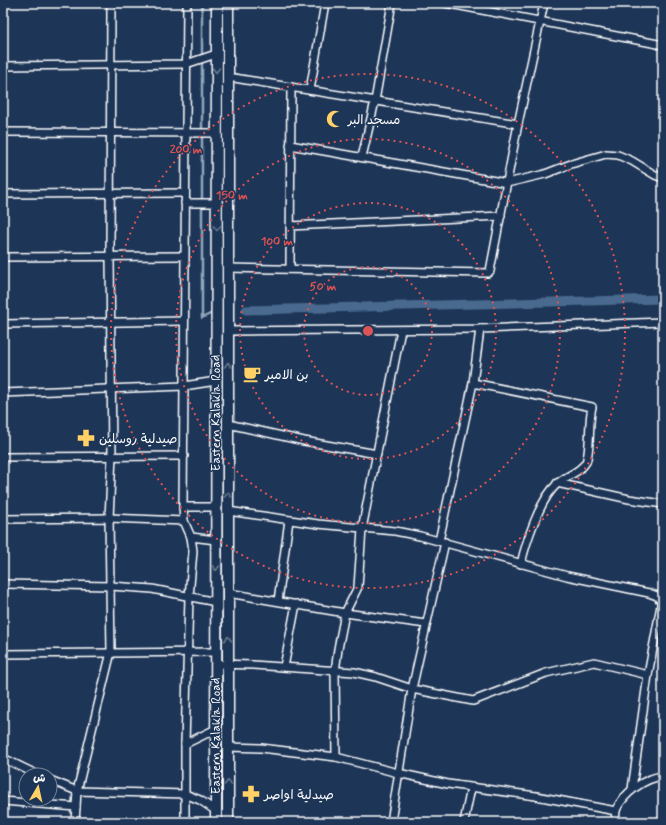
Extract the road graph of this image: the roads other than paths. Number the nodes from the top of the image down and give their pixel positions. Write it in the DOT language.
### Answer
graph roads {
  1 [pos="111,3"];
  2 [pos="187,3"];
  3 [pos="217,3"];
  4 [pos="228,3"];
  5 [pos="325,3"];
  6 [pos="392,3"];
  7 [pos="445,3"];
  8 [pos="544,3"];
  9 [pos="541,22"];
  10 [pos="663,45"];
  11 [pos="216,54"];
  12 [pos="186,64"];
  13 [pos="3,66"];
  14 [pos="109,66"];
  15 [pos="228,77"];
  16 [pos="291,87"];
  17 [pos="310,90"];
  18 [pos="375,101"];
  19 [pos="518,124"];
  20 [pos="3,132"];
  21 [pos="110,132"];
  22 [pos="186,133"];
  23 [pos="216,133"];
  24 [pos="290,145"];
  25 [pos="362,157"];
  26 [pos="663,178"];
  27 [pos="507,183"];
  28 [pos="110,193"];
  29 [pos="185,193"];
  30 [pos="3,194"];
  31 [pos="185,203"];
  32 [pos="217,203"];
  33 [pos="501,216"];
  34 [pos="290,226"];
  35 [pos="184,256"];
  36 [pos="3,257"];
  37 [pos="110,258"];
  38 [pos="228,268"];
  39 [pos="290,269"];
  40 [pos="184,322"];
  41 [pos="663,322"];
  42 [pos="110,323"];
  43 [pos="3,324"];
  44 [pos="480,329"];
  45 [pos="401,330"];
  46 [pos="228,331"];
  47 [pos="216,381"];
  48 [pos="473,383"];
  49 [pos="184,386"];
  50 [pos="110,389"];
  51 [pos="3,393"];
  52 [pos="228,424"];
  53 [pos="377,454"];
  54 [pos="112,456"];
  55 [pos="184,456"];
  56 [pos="3,457"];
  57 [pos="558,483"];
  58 [pos="663,504"];
  59 [pos="183,507"];
  60 [pos="216,507"];
  61 [pos="228,511"];
  62 [pos="110,518"];
  63 [pos="3,519"];
  64 [pos="289,520"];
  65 [pos="184,521"];
  66 [pos="362,529"];
  67 [pos="191,537"];
  68 [pos="216,540"];
  69 [pos="442,541"];
  70 [pos="521,564"];
  71 [pos="3,584"];
  72 [pos="110,586"];
  73 [pos="228,593"];
  74 [pos="188,597"];
  75 [pos="278,601"];
  76 [pos="662,601"];
  77 [pos="216,602"];
  78 [pos="296,604"];
  79 [pos="345,613"];
  80 [pos="426,624"];
  81 [pos="111,652"];
  82 [pos="187,652"];
  83 [pos="216,652"];
  84 [pos="3,654"];
  85 [pos="216,664"];
  86 [pos="229,664"];
  87 [pos="284,667"];
  88 [pos="335,672"];
  89 [pos="648,675"];
  90 [pos="412,689"];
  91 [pos="216,729"];
  92 [pos="185,744"];
  93 [pos="228,747"];
  94 [pos="336,757"];
  95 [pos="3,758"];
  96 [pos="22,767"];
  97 [pos="398,773"];
  98 [pos="663,776"];
  99 [pos="58,783"];
  100 [pos="471,788"];
  101 [pos="632,789"];
  102 [pos="77,791"];
  103 [pos="185,794"];
  104 [pos="3,801"];
  105 [pos="76,807"];
  106 [pos="216,811"];
  107 [pos="616,811"];
  108 [pos="75,822"];
  109 [pos="185,822"];
  110 [pos="216,822"];
  111 [pos="228,822"];
  112 [pos="391,822"];
  113 [pos="464,822"];
  114 [pos="616,822"];
  1 -- 14 [label="street"];
  2 -- 12 [label="street"];
  3 -- 11 [label="street, Eastern Kalakla Road"];
  4 -- 15 [label="street, Eastern Kalakla Road"];
  5 -- 17 [label="street"];
  6 -- 18 [label="street"];
  7 -- 9 [label="street"];
  8 -- 9 [label="street"];
  9 -- 10 [label="street"];
  9 -- 19 [label="street"];
  11 -- 12 [label="street"];
  11 -- 23 [label="street, Eastern Kalakla Road, one-way"];
  12 -- 14 [label="street"];
  12 -- 22 [label="street"];
  13 -- 14 [label="street"];
  14 -- 21 [label="street"];
  15 -- 16 [label="street"];
  15 -- 38 [label="street, Eastern Kalakla Road"];
  16 -- 17 [label="street"];
  16 -- 24 [label="street"];
  17 -- 18 [label="street"];
  18 -- 19 [label="street"];
  18 -- 25 [label="street"];
  19 -- 27 [label="street"];
  20 -- 21 [label="street"];
  21 -- 22 [label="street"];
  21 -- 28 [label="street"];
  22 -- 23 [label="street"];
  22 -- 29 [label="street"];
  23 -- 32 [label="street, Eastern Kalakla Road"];
  24 -- 25 [label="street"];
  24 -- 34 [label="street"];
  25 -- 27 [label="street"];
  26 -- 27 [label="street"];
  27 -- 33 [label="street"];
  28 -- 29 [label="street"];
  28 -- 30 [label="street"];
  28 -- 37 [label="street"];
  29 -- 31 [label="street"];
  31 -- 32 [label="street"];
  31 -- 35 [label="street"];
  32 -- 47 [label="street, Eastern Kalakla Road, one-way"];
  33 -- 34 [label="street"];
  33 -- 39 [label="street"];
  34 -- 39 [label="street"];
  35 -- 37 [label="street"];
  35 -- 40 [label="street"];
  36 -- 37 [label="street"];
  37 -- 42 [label="street"];
  38 -- 39 [label="street"];
  38 -- 46 [label="street, Eastern Kalakla Road"];
  40 -- 42 [label="street"];
  40 -- 49 [label="street"];
  41 -- 44 [label="street"];
  42 -- 43 [label="street"];
  42 -- 50 [label="street"];
  44 -- 45 [label="street"];
  44 -- 48 [label="street"];
  45 -- 46 [label="street"];
  45 -- 53 [label="street"];
  52 -- 46 [label="street, Eastern Kalakla Road, one-way"];
  47 -- 49 [label="street"];
  47 -- 60 [label="street, Eastern Kalakla Road"];
  48 -- 57 [label="street"];
  48 -- 69 [label="street"];
  49 -- 50 [label="street"];
  49 -- 55 [label="street"];
  50 -- 51 [label="street"];
  50 -- 54 [label="street"];
  52 -- 53 [label="street"];
  61 -- 52 [label="street, Eastern Kalakla Road, one-way"];
  53 -- 66 [label="street"];
  54 -- 55 [label="street"];
  54 -- 56 [label="street"];
  54 -- 62 [label="street"];
  55 -- 59 [label="street"];
  57 -- 58 [label="street"];
  57 -- 70 [label="street"];
  59 -- 60 [label="street"];
  59 -- 65 [label="street"];
  60 -- 68 [label="street, Eastern Kalakla Road"];
  61 -- 64 [label="street"];
  61 -- 73 [label="street, Eastern Kalakla Road"];
  62 -- 63 [label="street"];
  62 -- 65 [label="street"];
  62 -- 72 [label="street"];
  64 -- 66 [label="street"];
  64 -- 75 [label="street"];
  65 -- 67 [label="street"];
  66 -- 69 [label="street"];
  66 -- 79 [label="street"];
  67 -- 68 [label="street"];
  67 -- 74 [label="street"];
  68 -- 77 [label="street, Eastern Kalakla Road, one-way"];
  69 -- 70 [label="street"];
  69 -- 80 [label="street"];
  70 -- 76 [label="street"];
  71 -- 72 [label="street"];
  72 -- 74 [label="street"];
  72 -- 81 [label="street"];
  73 -- 75 [label="street"];
  86 -- 73 [label="street, Eastern Kalakla Road, one-way"];
  74 -- 77 [label="street"];
  74 -- 82 [label="street"];
  75 -- 78 [label="street"];
  76 -- 89 [label="street"];
  77 -- 83 [label="street, Eastern Kalakla Road"];
  78 -- 79 [label="street"];
  78 -- 87 [label="street"];
  79 -- 80 [label="street"];
  79 -- 88 [label="street"];
  80 -- 90 [label="street"];
  81 -- 82 [label="street"];
  81 -- 84 [label="street"];
  81 -- 102 [label="street"];
  82 -- 83 [label="street"];
  82 -- 92 [label="street"];
  83 -- 85 [label="street, Eastern Kalakla Road"];
  85 -- 86 [label="street"];
  85 -- 91 [label="street, Eastern Kalakla Road"];
  86 -- 87 [label="street"];
  86 -- 93 [label="street, Eastern Kalakla Road"];
  87 -- 88 [label="street"];
  88 -- 90 [label="street"];
  88 -- 94 [label="street"];
  89 -- 90 [label="street"];
  89 -- 101 [label="street"];
  90 -- 97 [label="street"];
  91 -- 92 [label="street"];
  91 -- 106 [label="street, Eastern Kalakla Road"];
  92 -- 103 [label="street"];
  93 -- 94 [label="street"];
  111 -- 93 [label="street, Eastern Kalakla Road, one-way"];
  94 -- 97 [label="street"];
  95 -- 96 [label="street"];
  97 -- 100 [label="street"];
  97 -- 112 [label="street"];
  98 -- 101 [label="street"];
  99 -- 102 [label="street"];
  100 -- 107 [label="street"];
  100 -- 113 [label="street"];
  101 -- 107 [label="street"];
  102 -- 103 [label="street"];
  102 -- 105 [label="street"];
  103 -- 106 [label="street"];
  103 -- 109 [label="street"];
  104 -- 105 [label="street"];
  105 -- 108 [label="street"];
  106 -- 110 [label="street, Eastern Kalakla Road"];
  107 -- 114 [label="street"];
}
